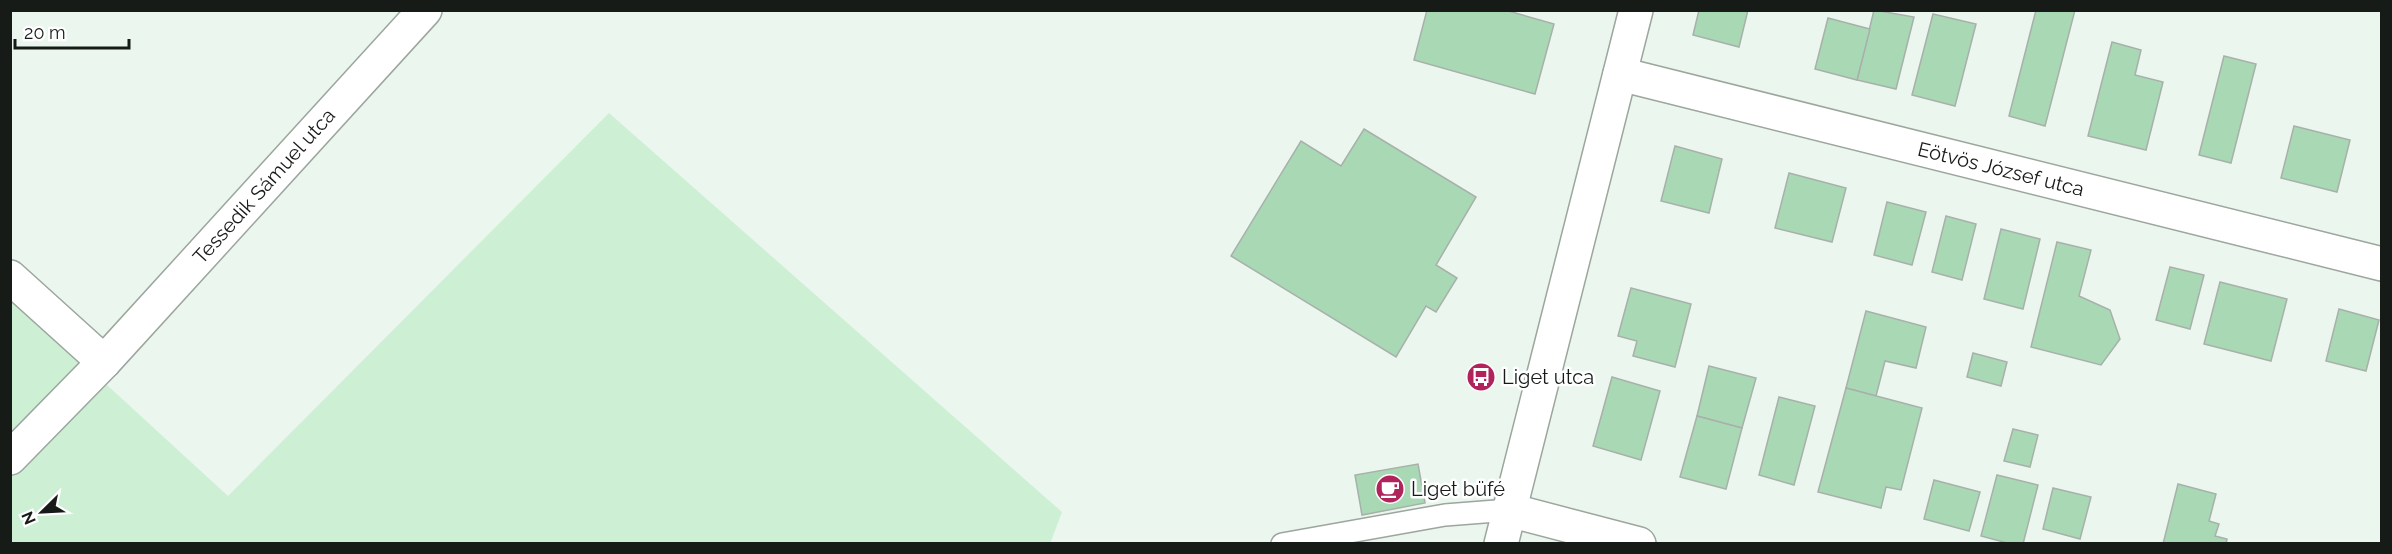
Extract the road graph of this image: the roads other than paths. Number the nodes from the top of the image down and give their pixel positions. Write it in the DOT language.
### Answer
graph roads {
  1 [pos="425,10"];
  2 [pos="1636,10"];
  3 [pos="1620,74"];
  4 [pos="2382,264"];
  5 [pos="10,277"];
  6 [pos="104,362"];
  7 [pos="10,458"];
  8 [pos="1509,510"];
  9 [pos="1282,543"];
  10 [pos="1501,543"];
  11 [pos="1639,543"];
  1 -- 6 [label="street, Tessedik Sámuel utca"];
  2 -- 3 [label="street"];
  3 -- 4 [label="street, Eötvös József utca"];
  3 -- 8 [label="street"];
  5 -- 6 [label="street"];
  6 -- 7 [label="street, Tessedik Sámuel utca"];
  8 -- 9 [label="lane"];
  8 -- 10 [label="street"];
  8 -- 11 [label="street"];
}
